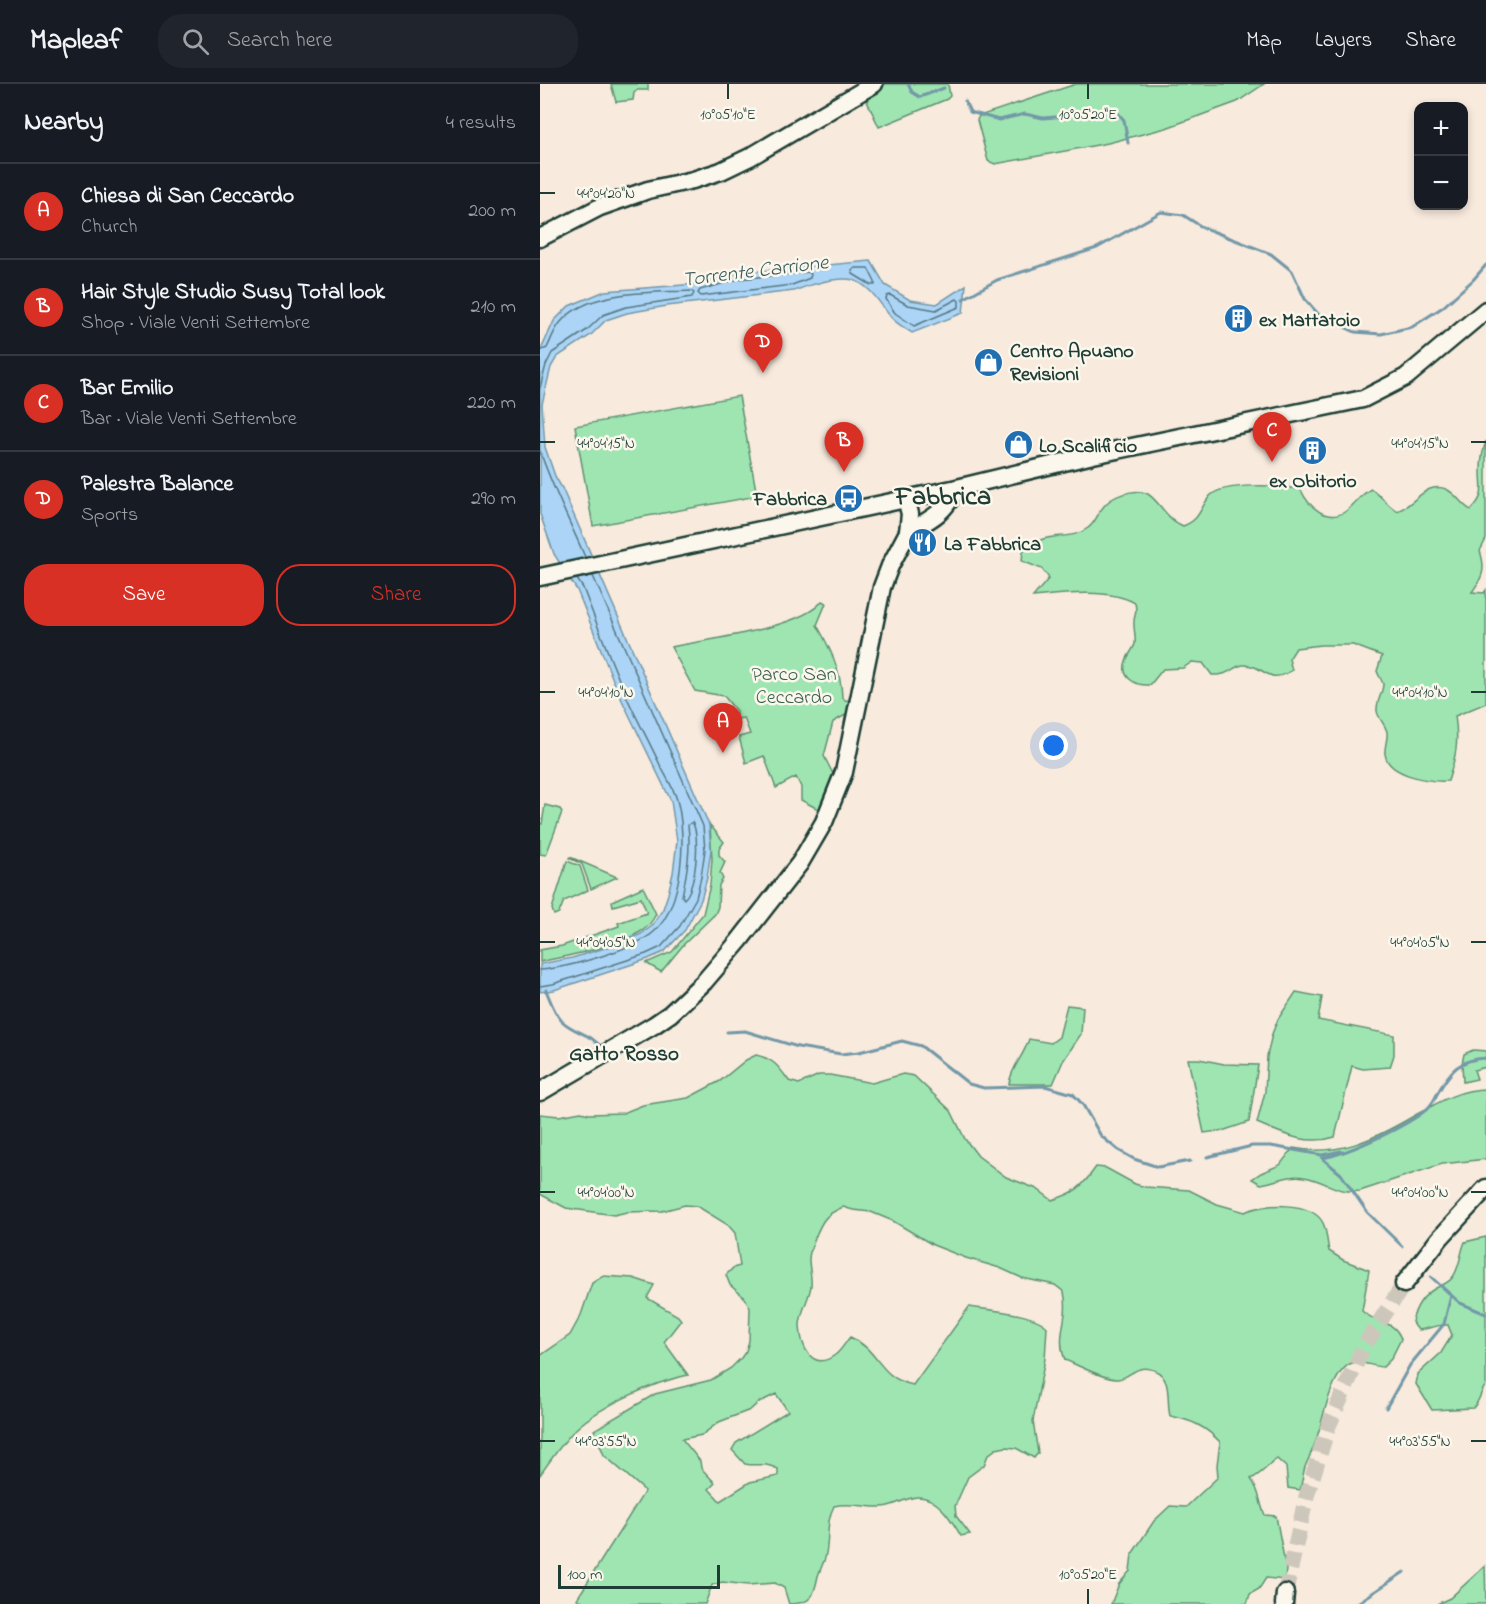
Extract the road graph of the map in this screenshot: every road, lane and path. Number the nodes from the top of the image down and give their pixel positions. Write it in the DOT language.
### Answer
graph roads {
  1 [pos="874,84"];
  2 [pos="540,238"];
  3 [pos="1486,310"];
  4 [pos="957,488"];
  5 [pos="924,495"];
  6 [pos="906,498"];
  7 [pos="908,532"];
  8 [pos="547,575"];
  9 [pos="540,1092"];
  10 [pos="1486,1188"];
  11 [pos="1404,1284"];
  1 -- 2 [label="main road"];
  3 -- 4 [label="main road"];
  4 -- 5 [label="main road"];
  4 -- 7 [label="main road"];
  5 -- 6 [label="main road"];
  5 -- 7 [label="main road"];
  6 -- 7 [label="main road"];
  6 -- 8 [label="main road"];
  7 -- 9 [label="main road"];
  10 -- 11 [label="main road"];
}
